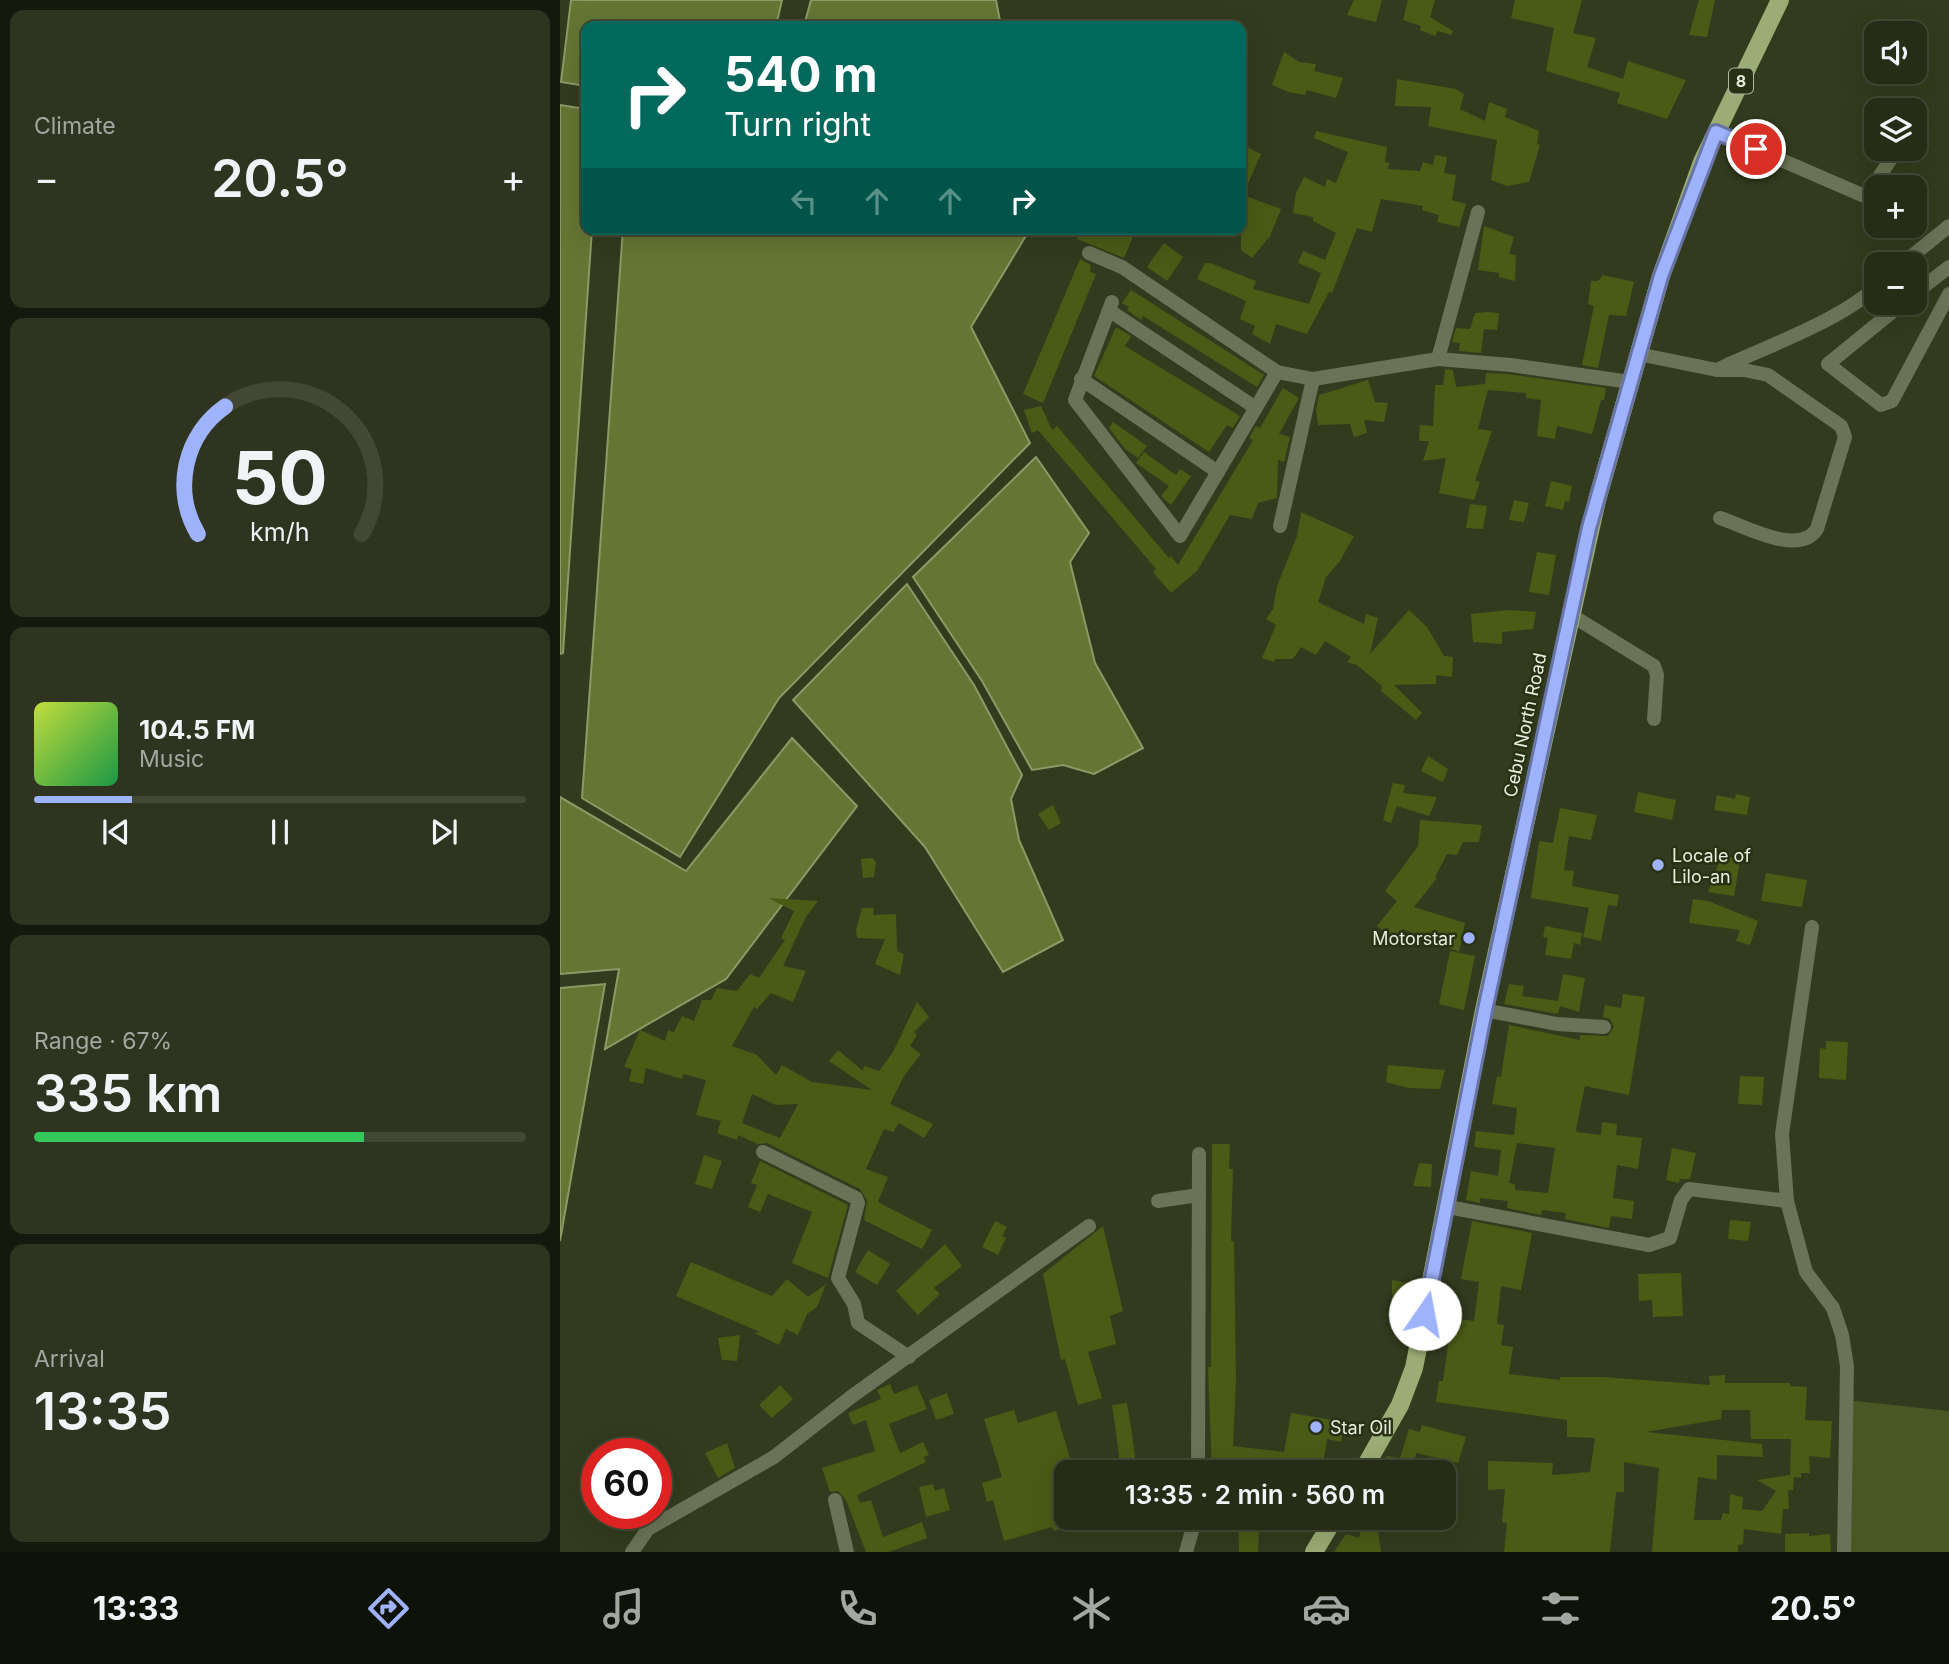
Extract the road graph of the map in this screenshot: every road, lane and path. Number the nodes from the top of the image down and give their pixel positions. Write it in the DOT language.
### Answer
graph roads {
  1 [pos="1780,0"];
  2 [pos="1716,132"];
  3 [pos="1864,195"];
  4 [pos="1478,212"];
  5 [pos="1949,226"];
  6 [pos="1917,252"];
  7 [pos="1089,253"];
  8 [pos="1949,267"];
  9 [pos="1927,284"];
  10 [pos="1949,294"];
  11 [pos="1864,298"];
  12 [pos="1888,315"];
  13 [pos="1638,354"];
  14 [pos="1438,359"];
  15 [pos="1717,370"];
  16 [pos="1277,372"];
  17 [pos="1081,379"];
  18 [pos="1313,379"];
  19 [pos="1630,382"];
  20 [pos="1256,408"];
  21 [pos="1218,472"];
  22 [pos="1720,518"];
  23 [pos="1280,526"];
  24 [pos="1571,615"];
  25 [pos="1654,719"];
  26 [pos="1812,927"];
  27 [pos="1485,1010"];
  28 [pos="1604,1027"];
  29 [pos="763,1152"];
  30 [pos="1199,1154"];
  31 [pos="1199,1195"];
  32 [pos="1158,1200"];
  33 [pos="1787,1201"];
  34 [pos="1448,1207"];
  35 [pos="1089,1226"];
  36 [pos="909,1357"];
  37 [pos="1198,1460"];
  38 [pos="1369,1460"];
  39 [pos="835,1500"];
  40 [pos="1192,1530"];
  41 [pos="1327,1530"];
  42 [pos="632,1552"];
  43 [pos="847,1552"];
  44 [pos="1186,1552"];
  45 [pos="1314,1552"];
  46 [pos="1844,1552"];
  1 -- 2 [label="main road, Cebu North Road / 8"];
  2 -- 3 [label="street"];
  2 -- 13 [label="main road, Cebu North Road / 8"];
  4 -- 14 [label="street"];
  5 -- 6 [label="street"];
  7 -- 16 [label="street"];
  8 -- 9 [label="street"];
  10 -- 12 [label="street"];
  11 -- 15 [label="street"];
  13 -- 15 [label="street"];
  13 -- 19 [label="main road, Cebu North Road / 8"];
  14 -- 18 [label="street"];
  14 -- 19 [label="street"];
  15 -- 22 [label="street"];
  16 -- 18 [label="street"];
  16 -- 20 [label="street"];
  17 -- 20 [label="street"];
  17 -- 21 [label="street"];
  17 -- 21 [label="street"];
  18 -- 23 [label="street"];
  19 -- 24 [label="main road, Cebu North Road / 8"];
  20 -- 21 [label="street"];
  24 -- 25 [label="street"];
  24 -- 27 [label="main road, Cebu North Road / 8"];
  26 -- 33 [label="street"];
  27 -- 28 [label="street"];
  27 -- 34 [label="main road, Cebu North Road / 8"];
  29 -- 36 [label="street"];
  30 -- 31 [label="street"];
  31 -- 32 [label="street"];
  31 -- 37 [label="street"];
  33 -- 34 [label="street"];
  33 -- 46 [label="street"];
  34 -- 38 [label="main road, Cebu North Road / 8"];
  35 -- 36 [label="street"];
  36 -- 42 [label="street"];
  39 -- 43 [label="street"];
  40 -- 44 [label="street"];
  41 -- 45 [label="main road"];
}
